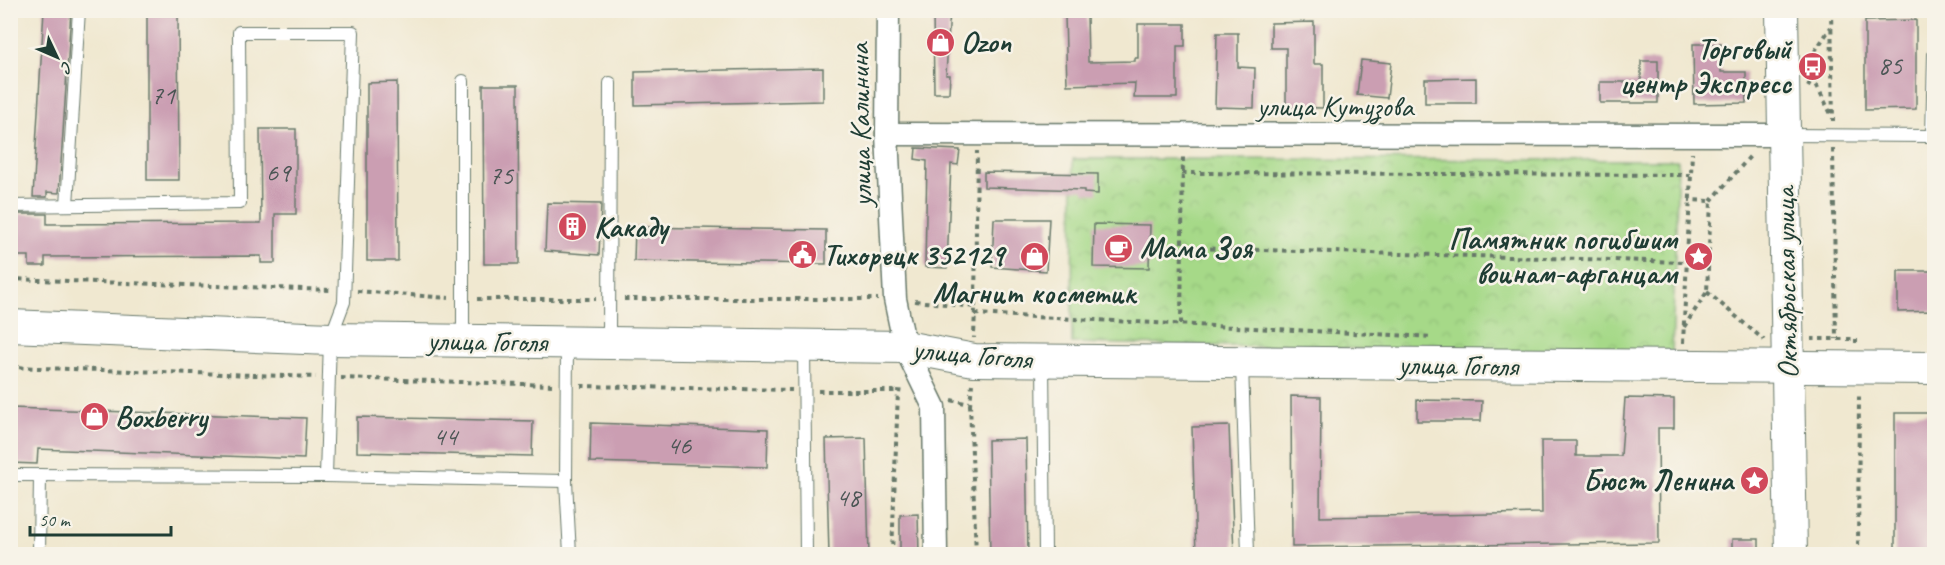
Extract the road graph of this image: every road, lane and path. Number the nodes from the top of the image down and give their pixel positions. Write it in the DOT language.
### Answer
graph roads {
  1 [pos="79,10"];
  2 [pos="888,10"];
  3 [pos="1782,10"];
  4 [pos="1831,10"];
  5 [pos="1831,26"];
  6 [pos="1935,54"];
  7 [pos="1812,78"];
  8 [pos="463,81"];
  9 [pos="610,83"];
  10 [pos="887,134"];
  11 [pos="977,136"];
  12 [pos="1183,136"];
  13 [pos="1692,136"];
  14 [pos="1833,136"];
  15 [pos="1770,141"];
  16 [pos="1182,173"];
  17 [pos="1690,175"];
  18 [pos="1689,200"];
  19 [pos="1711,201"];
  20 [pos="68,205"];
  21 [pos="10,206"];
  22 [pos="1156,247"];
  23 [pos="1180,248"];
  24 [pos="1685,262"];
  25 [pos="1707,292"];
  26 [pos="975,307"];
  27 [pos="975,314"];
  28 [pos="1181,324"];
  29 [pos="10,326"];
  30 [pos="1683,327"];
  31 [pos="1443,338"];
  32 [pos="330,339"];
  33 [pos="1836,339"];
  34 [pos="463,340"];
  35 [pos="1764,340"];
  36 [pos="567,342"];
  37 [pos="609,343"];
  38 [pos="804,345"];
  39 [pos="905,347"];
  40 [pos="1682,349"];
  41 [pos="1043,361"];
  42 [pos="1242,363"];
  43 [pos="10,367"];
  44 [pos="1935,368"];
  45 [pos="1786,369"];
  46 [pos="329,378"];
  47 [pos="567,385"];
  48 [pos="805,391"];
  49 [pos="898,391"];
  50 [pos="1868,394"];
  51 [pos="970,404"];
  52 [pos="10,475"];
  53 [pos="40,475"];
  54 [pos="326,476"];
  55 [pos="566,481"];
  56 [pos="39,555"];
  57 [pos="570,555"];
  58 [pos="806,555"];
  59 [pos="936,555"];
  60 [pos="976,555"];
  61 [pos="1045,555"];
  62 [pos="1248,555"];
  63 [pos="1791,555"];
  64 [pos="1858,555"];
  1 -- 20 [label="lane"];
  2 -- 10 [label="street, улица Калинина"];
  3 -- 15 [label="main road, Октябрьская улица"];
  4 -- 5 [label="path"];
  5 -- 7 [label="path"];
  5 -- 14 [label="path"];
  6 -- 14 [label="lane"];
  8 -- 34 [label="lane"];
  9 -- 37 [label="lane"];
  10 -- 11 [label="street, улица Кутузова"];
  10 -- 39 [label="street, улица Калинина"];
  11 -- 12 [label="street, улица Кутузова"];
  11 -- 26 [label="path"];
  12 -- 13 [label="street, улица Кутузова"];
  12 -- 16 [label="path"];
  13 -- 15 [label="street, улица Кутузова"];
  13 -- 17 [label="path"];
  14 -- 15 [label="lane"];
  14 -- 33 [label="path"];
  15 -- 19 [label="path"];
  15 -- 45 [label="main road, Октябрьская улица"];
  16 -- 17 [label="path"];
  16 -- 23 [label="path"];
  17 -- 18 [label="path"];
  18 -- 19 [label="path"];
  18 -- 24 [label="path"];
  19 -- 25 [label="path"];
  20 -- 21 [label="lane"];
  20 -- 32 [label="lane"];
  22 -- 23 [label="path"];
  23 -- 24 [label="path"];
  23 -- 28 [label="path"];
  24 -- 30 [label="path"];
  25 -- 30 [label="path"];
  25 -- 35 [label="path"];
  27 -- 28 [label="path"];
  28 -- 31 [label="path"];
  29 -- 32 [label="main road, улица Гоголя"];
  30 -- 40 [label="path"];
  32 -- 34 [label="main road, улица Гоголя"];
  32 -- 46 [label="lane"];
  34 -- 36 [label="main road, улица Гоголя"];
  36 -- 37 [label="main road, улица Гоголя"];
  36 -- 47 [label="lane"];
  37 -- 38 [label="main road, улица Гоголя"];
  38 -- 39 [label="main road, улица Гоголя"];
  38 -- 48 [label="lane"];
  39 -- 41 [label="main road, улица Гоголя"];
  39 -- 59 [label="street, улица Калинина"];
  41 -- 42 [label="main road, улица Гоголя"];
  41 -- 61 [label="lane"];
  42 -- 45 [label="main road, улица Гоголя"];
  42 -- 62 [label="lane"];
  43 -- 46 [label="path"];
  44 -- 45 [label="main road, улица Гоголя"];
  45 -- 63 [label="main road, Октябрьская улица"];
  46 -- 47 [label="path"];
  46 -- 54 [label="lane"];
  47 -- 48 [label="path"];
  47 -- 55 [label="lane"];
  48 -- 49 [label="path"];
  48 -- 58 [label="lane"];
  50 -- 64 [label="path"];
  51 -- 60 [label="path"];
  52 -- 53 [label="lane"];
  53 -- 54 [label="lane"];
  53 -- 56 [label="lane"];
  54 -- 55 [label="lane"];
  55 -- 57 [label="lane"];
}
